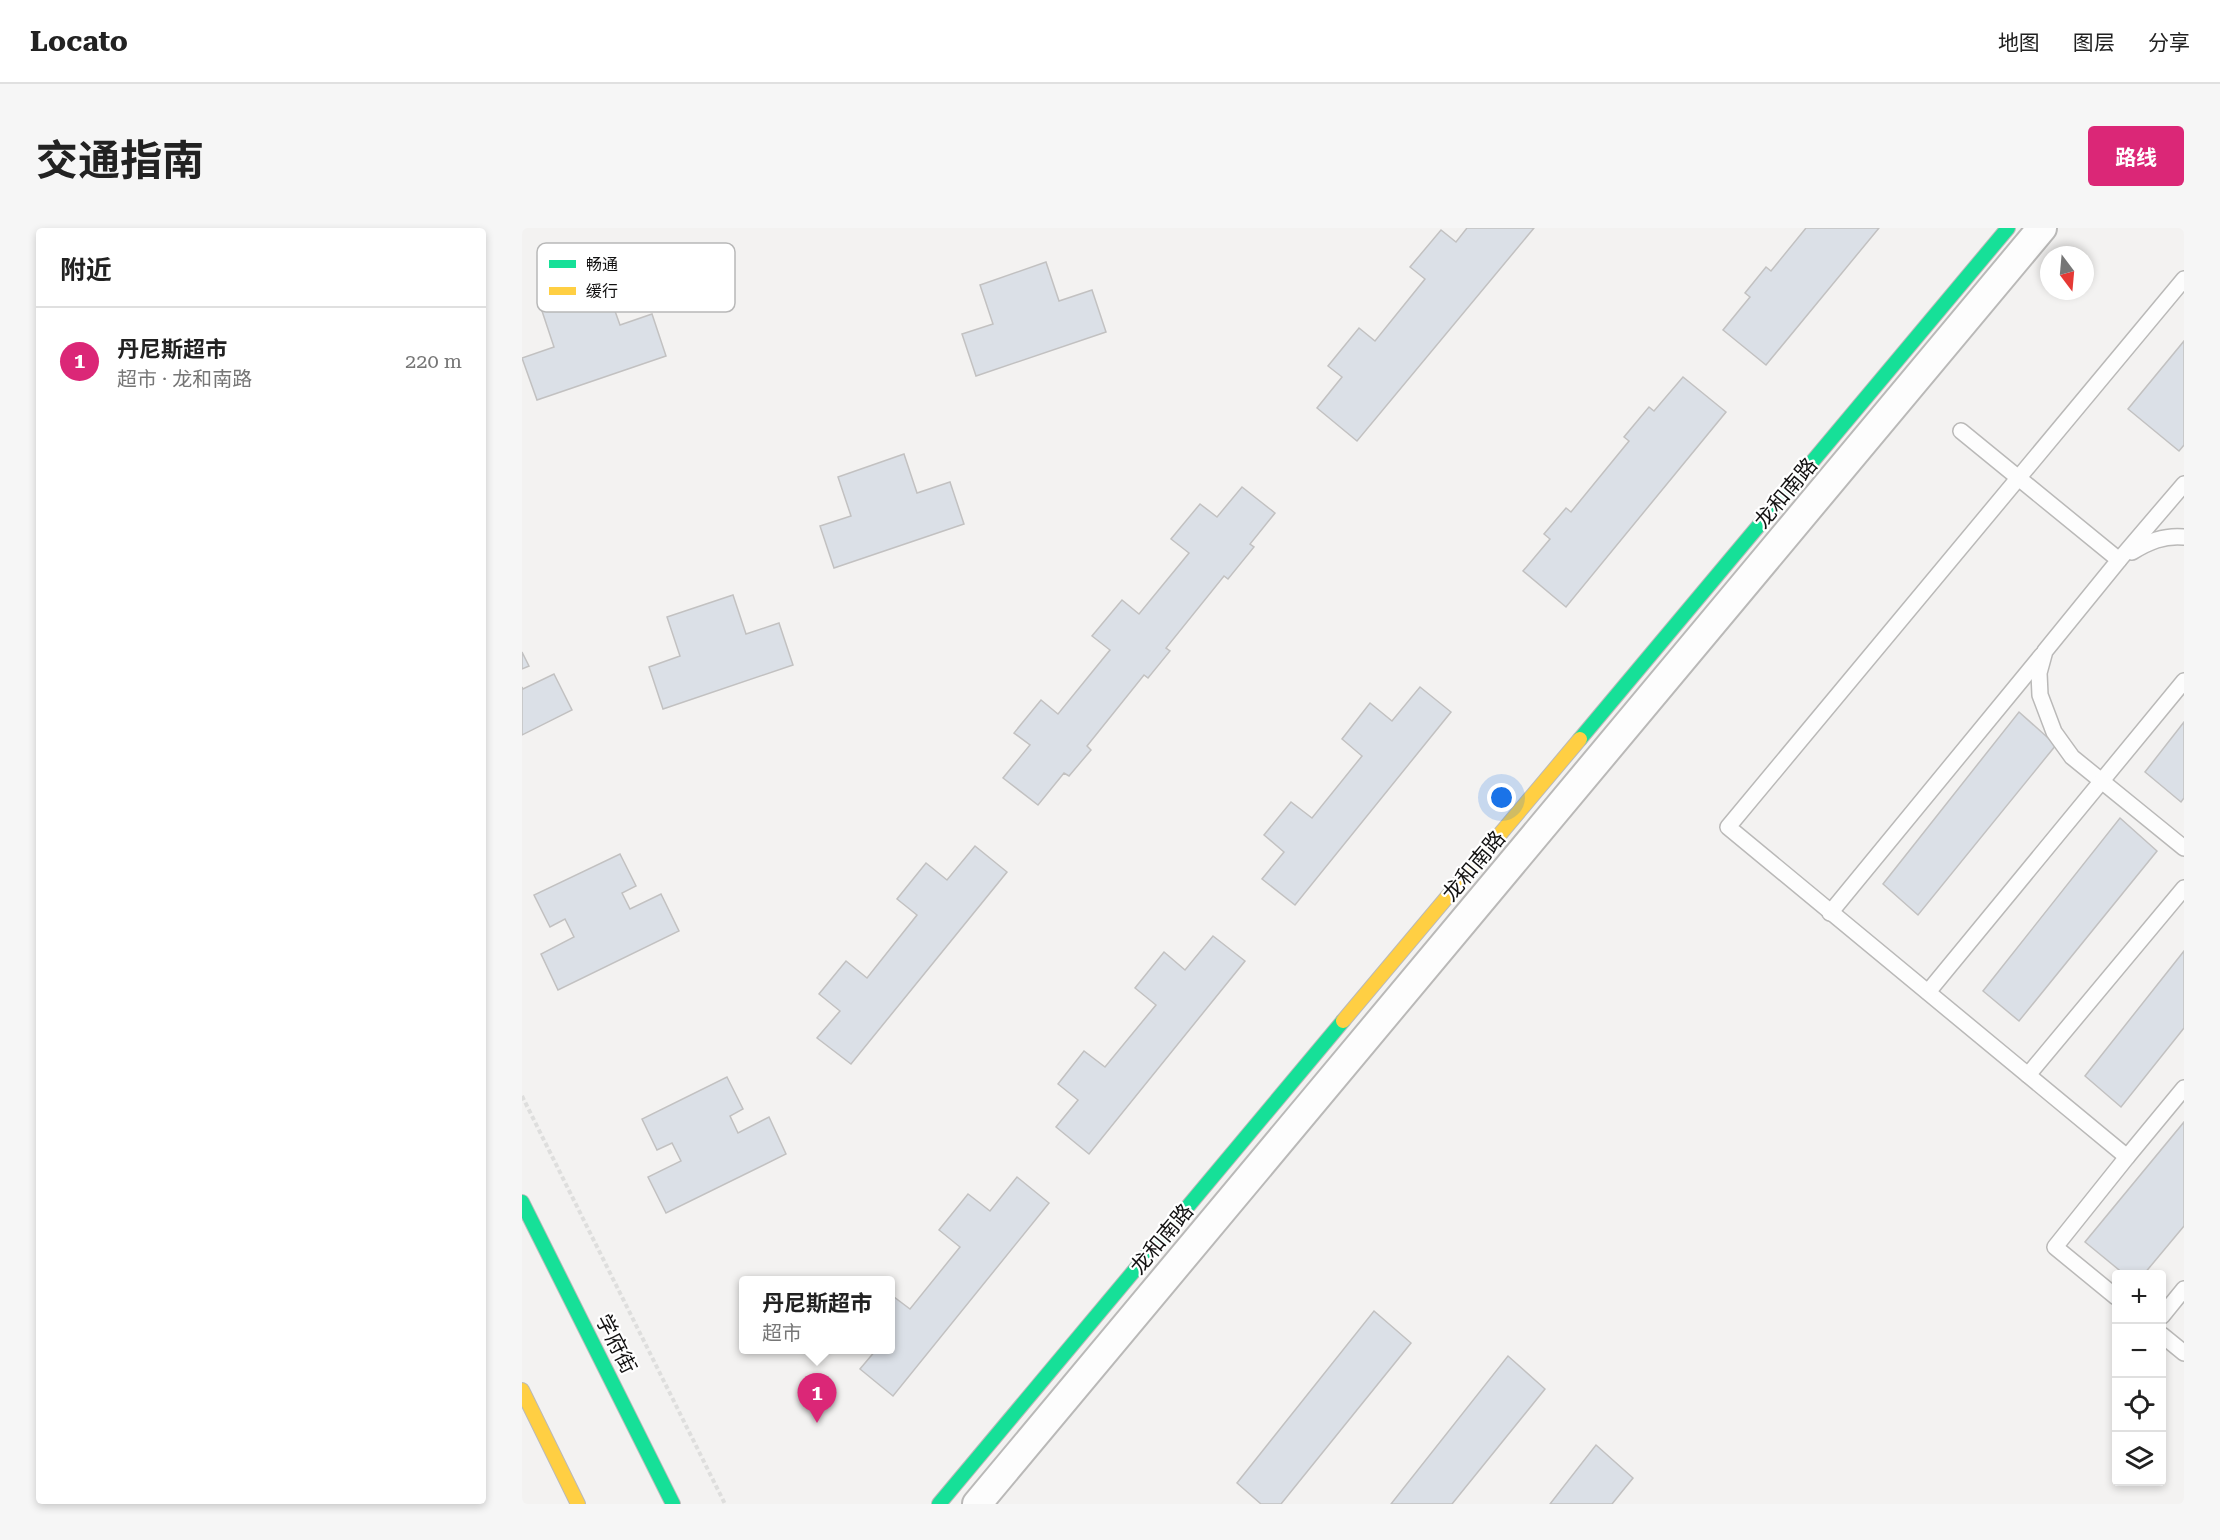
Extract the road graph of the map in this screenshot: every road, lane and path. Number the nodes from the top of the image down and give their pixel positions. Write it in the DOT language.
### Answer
graph roads {
  1 [pos="2008,228"];
  2 [pos="2042,228"];
  3 [pos="2184,279"];
  4 [pos="1961,431"];
  5 [pos="2019,478"];
  6 [pos="2184,483"];
  7 [pos="2184,537"];
  8 [pos="2119,560"];
  9 [pos="2045,651"];
  10 [pos="2184,681"];
  11 [pos="2102,781"];
  12 [pos="2184,848"];
  13 [pos="2184,888"];
  14 [pos="1830,913"];
  15 [pos="1928,992"];
  16 [pos="2028,1076"];
  17 [pos="2184,1088"];
  18 [pos="522,1096"];
  19 [pos="2127,1157"];
  20 [pos="522,1202"];
  21 [pos="2184,1289"];
  22 [pos="2112,1295"];
  23 [pos="2166,1311"];
  24 [pos="2166,1338"];
  25 [pos="2184,1353"];
  26 [pos="522,1390"];
  27 [pos="578,1504"];
  28 [pos="673,1504"];
  29 [pos="725,1504"];
  30 [pos="939,1504"];
  31 [pos="977,1504"];
  1 -- 30 [label="street, 龙和南路"];
  2 -- 31 [label="street, 龙和南路"];
  3 -- 5 [label="lane"];
  4 -- 5 [label="lane"];
  5 -- 8 [label="lane"];
  5 -- 14 [label="lane"];
  6 -- 8 [label="lane"];
  7 -- 8 [label="lane"];
  8 -- 9 [label="lane"];
  9 -- 11 [label="lane"];
  9 -- 14 [label="lane"];
  10 -- 11 [label="lane"];
  11 -- 12 [label="lane"];
  11 -- 15 [label="lane"];
  13 -- 16 [label="lane"];
  14 -- 15 [label="lane"];
  15 -- 16 [label="lane"];
  16 -- 19 [label="lane"];
  17 -- 19 [label="lane"];
  18 -- 29 [label="path"];
  19 -- 22 [label="lane"];
  20 -- 28 [label="street, 学府街"];
  21 -- 23 [label="lane"];
  24 -- 25 [label="lane"];
  26 -- 27 [label="street"];
}
